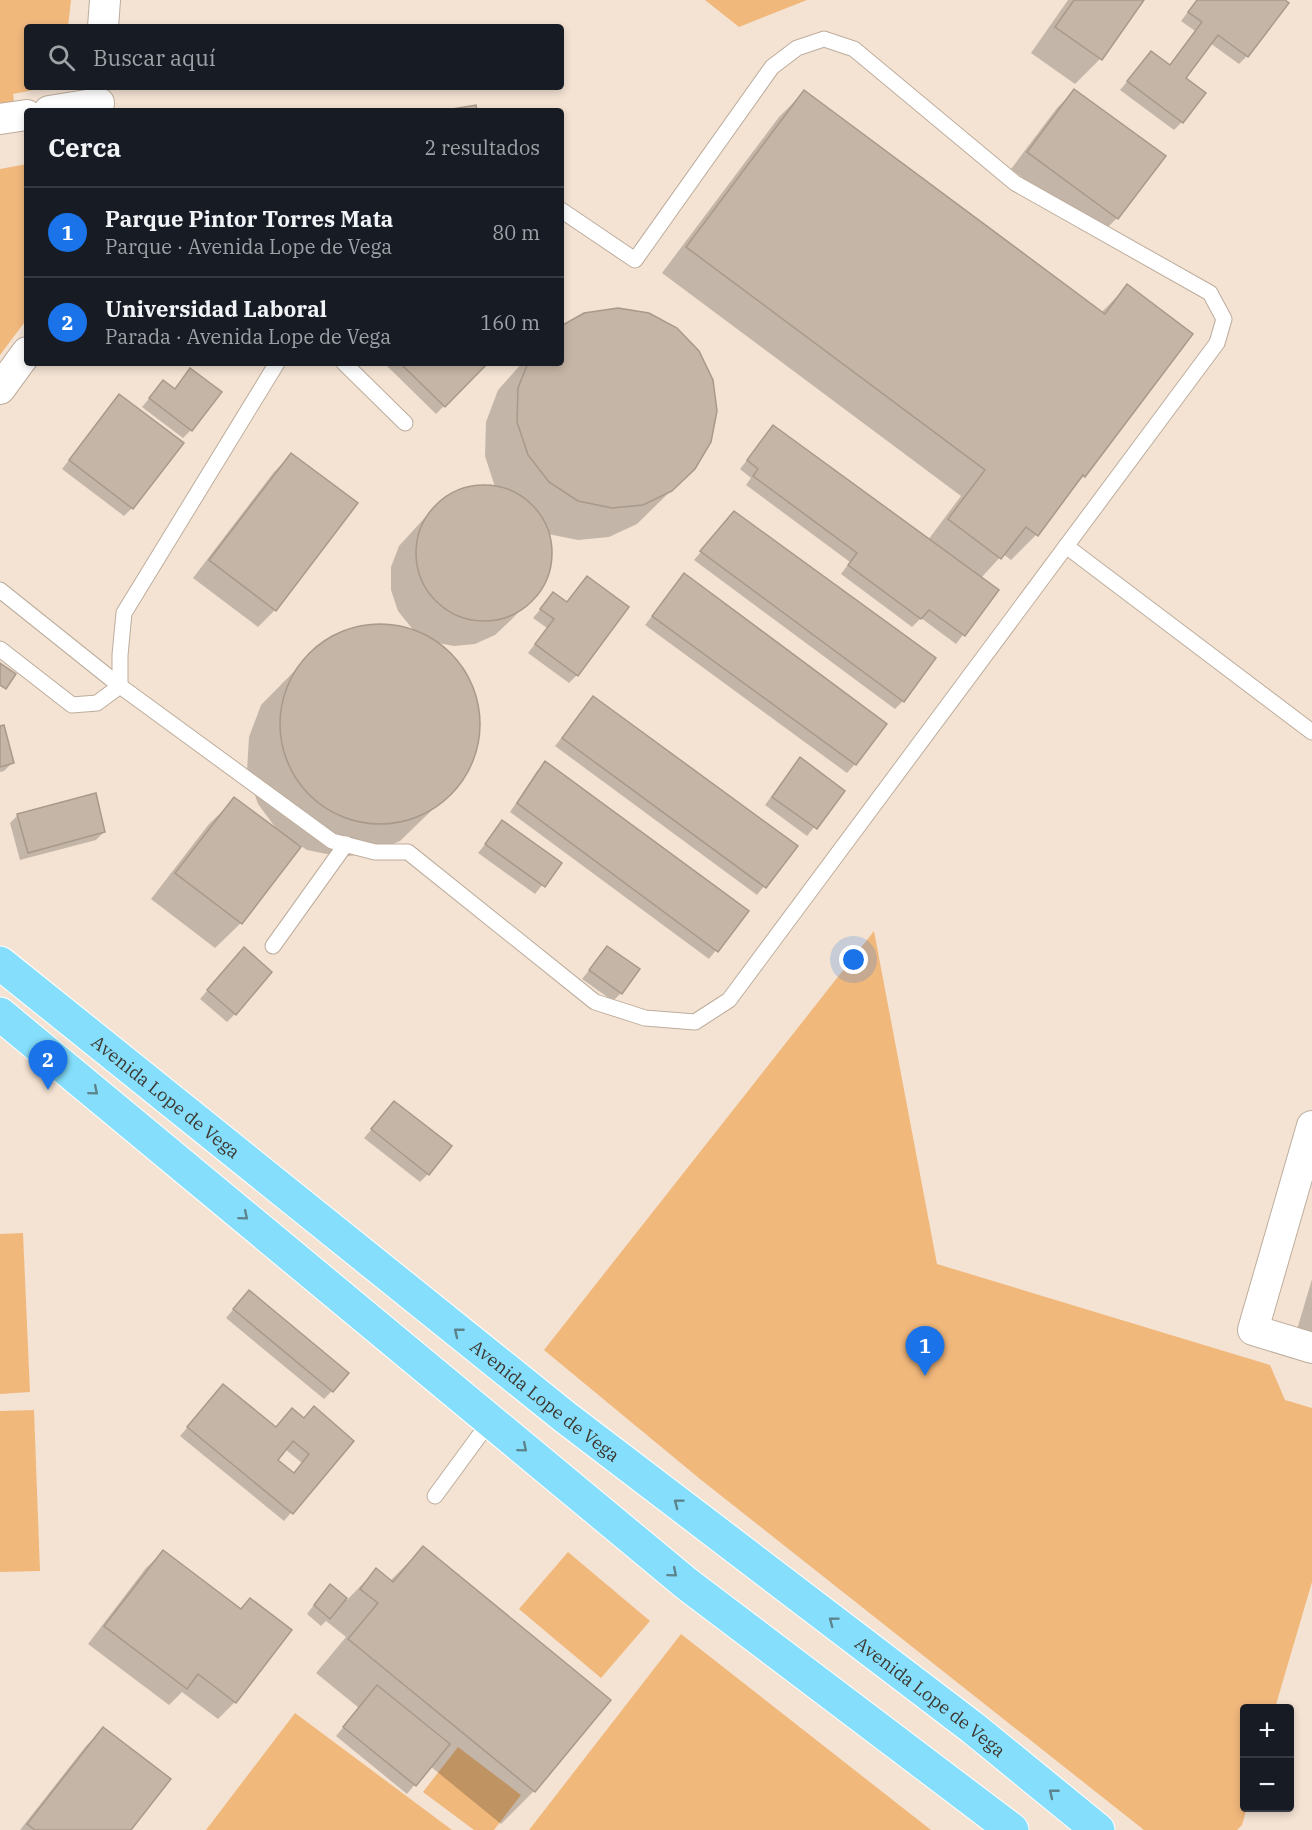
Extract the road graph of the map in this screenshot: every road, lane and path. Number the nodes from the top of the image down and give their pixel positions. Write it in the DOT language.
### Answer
graph roads {
  1 [pos="105,0"];
  2 [pos="103,24"];
  3 [pos="98,100"];
  4 [pos="62,108"];
  5 [pos="24,115"];
  6 [pos="0,119"];
  7 [pos="564,212"];
  8 [pos="24,356"];
  9 [pos="275,366"];
  10 [pos="347,366"];
  11 [pos="0,389"];
  12 [pos="405,423"];
  13 [pos="1066,546"];
  14 [pos="0,591"];
  15 [pos="0,649"];
  16 [pos="120,686"];
  17 [pos="1312,732"];
  18 [pos="346,844"];
  19 [pos="273,946"];
  20 [pos="0,963"];
  21 [pos="0,1014"];
  22 [pos="1312,1126"];
  23 [pos="1312,1348"];
  24 [pos="490,1420"];
  25 [pos="435,1496"];
  26 [pos="1012,1830"];
  27 [pos="1098,1830"];
  1 -- 2 [label="street"];
  3 -- 4 [label="street"];
  5 -- 6 [label="street"];
  7 -- 13 [label="lane"];
  8 -- 11 [label="street"];
  9 -- 16 [label="lane"];
  10 -- 12 [label="lane"];
  13 -- 17 [label="lane"];
  13 -- 18 [label="lane"];
  14 -- 16 [label="lane"];
  15 -- 16 [label="lane"];
  16 -- 18 [label="lane"];
  18 -- 19 [label="lane"];
  27 -- 20 [label="main road, Avenida Lope de Vega, one-way"];
  21 -- 24 [label="main road, one-way"];
  22 -- 23 [label="street"];
  24 -- 25 [label="lane"];
  24 -- 26 [label="main road, one-way"];
}
